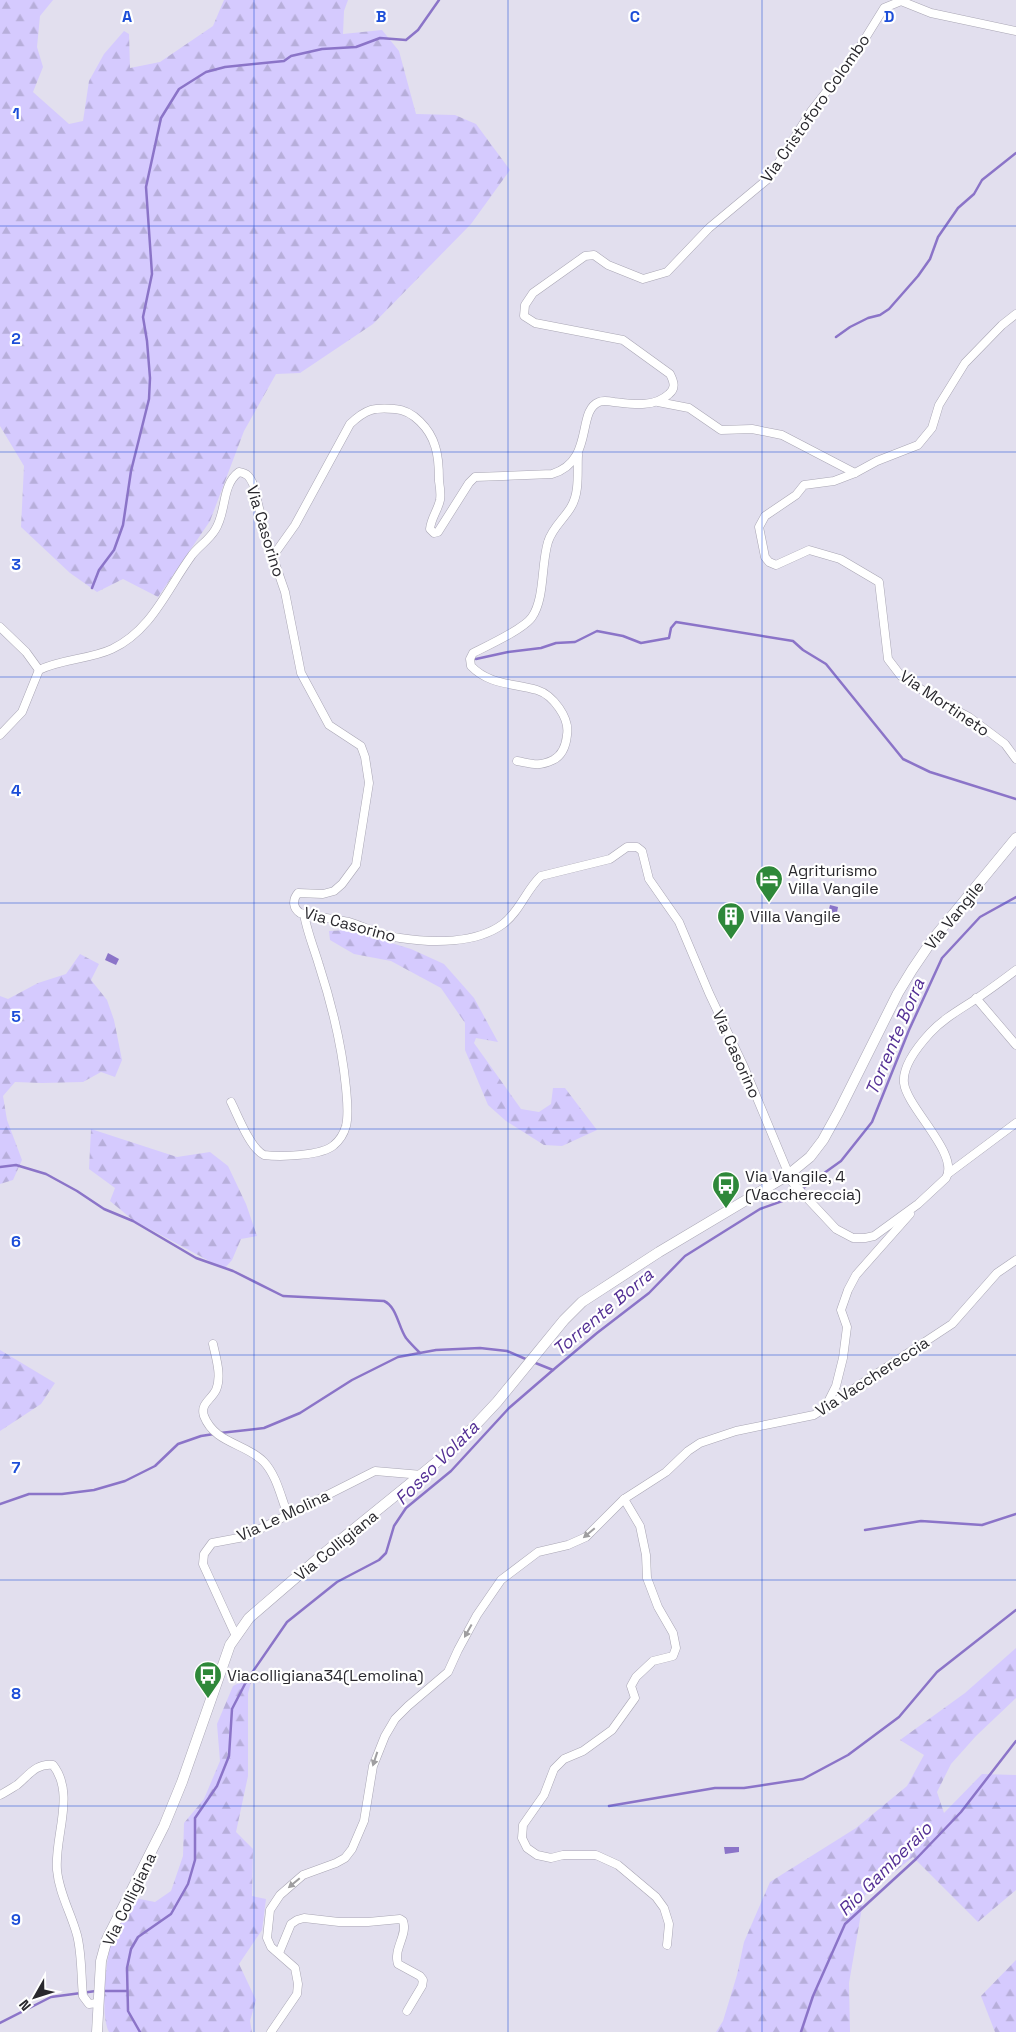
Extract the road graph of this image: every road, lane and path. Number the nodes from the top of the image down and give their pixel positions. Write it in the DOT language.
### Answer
graph roads {
  1 [pos="1016,30"];
  2 [pos="1016,314"];
  3 [pos="658,402"];
  4 [pos="578,453"];
  5 [pos="855,474"];
  6 [pos="273,556"];
  7 [pos="0,627"];
  8 [pos="39,670"];
  9 [pos="0,734"];
  10 [pos="1016,759"];
  11 [pos="517,761"];
  12 [pos="1016,838"];
  13 [pos="304,914"];
  14 [pos="1016,970"];
  15 [pos="976,998"];
  16 [pos="1016,1045"];
  17 [pos="231,1102"];
  18 [pos="1016,1123"];
  19 [pos="949,1173"];
  20 [pos="790,1179"];
  21 [pos="918,1204"];
  22 [pos="1016,1260"];
  23 [pos="213,1344"];
  24 [pos="826,1406"];
  25 [pos="422,1476"];
  26 [pos="624,1499"];
  27 [pos="288,1515"];
  28 [pos="236,1636"];
  29 [pos="0,1795"];
  30 [pos="667,1944"];
  31 [pos="279,1954"];
  32 [pos="97,2003"];
  33 [pos="407,2011"];
  34 [pos="97,2032"];
  35 [pos="271,2032"];
  1 -- 3 [label="street, Via Cristoforo Colombo"];
  2 -- 5 [label="street, Via Mortineto"];
  3 -- 4 [label="street"];
  3 -- 5 [label="street"];
  4 -- 6 [label="street"];
  4 -- 11 [label="street"];
  5 -- 10 [label="street, Via Mortineto"];
  6 -- 8 [label="street, Via Casorino"];
  6 -- 13 [label="street, Via Casorino"];
  7 -- 8 [label="street"];
  8 -- 9 [label="street"];
  12 -- 20 [label="street, Via Vangile"];
  13 -- 17 [label="street"];
  13 -- 20 [label="street, Via Casorino"];
  14 -- 15 [label="street"];
  15 -- 16 [label="street"];
  15 -- 19 [label="street"];
  18 -- 19 [label="street"];
  19 -- 21 [label="street"];
  20 -- 21 [label="street"];
  20 -- 25 [label="street, Via Colligiana"];
  21 -- 24 [label="street"];
  22 -- 24 [label="street, Via Vacchereccia"];
  23 -- 27 [label="street"];
  24 -- 26 [label="street, Via Vacchereccia"];
  25 -- 27 [label="street, Via Le Molina"];
  25 -- 28 [label="street, Via Colligiana"];
  26 -- 30 [label="street"];
  26 -- 31 [label="street, Via Vacchereccia, one-way"];
  27 -- 28 [label="street, Via Le Molina"];
  28 -- 32 [label="street, Via Colligiana"];
  29 -- 32 [label="street"];
  31 -- 33 [label="street"];
  31 -- 35 [label="street, Via Vacchereccia"];
  32 -- 34 [label="street, Via Colligiana"];
}
